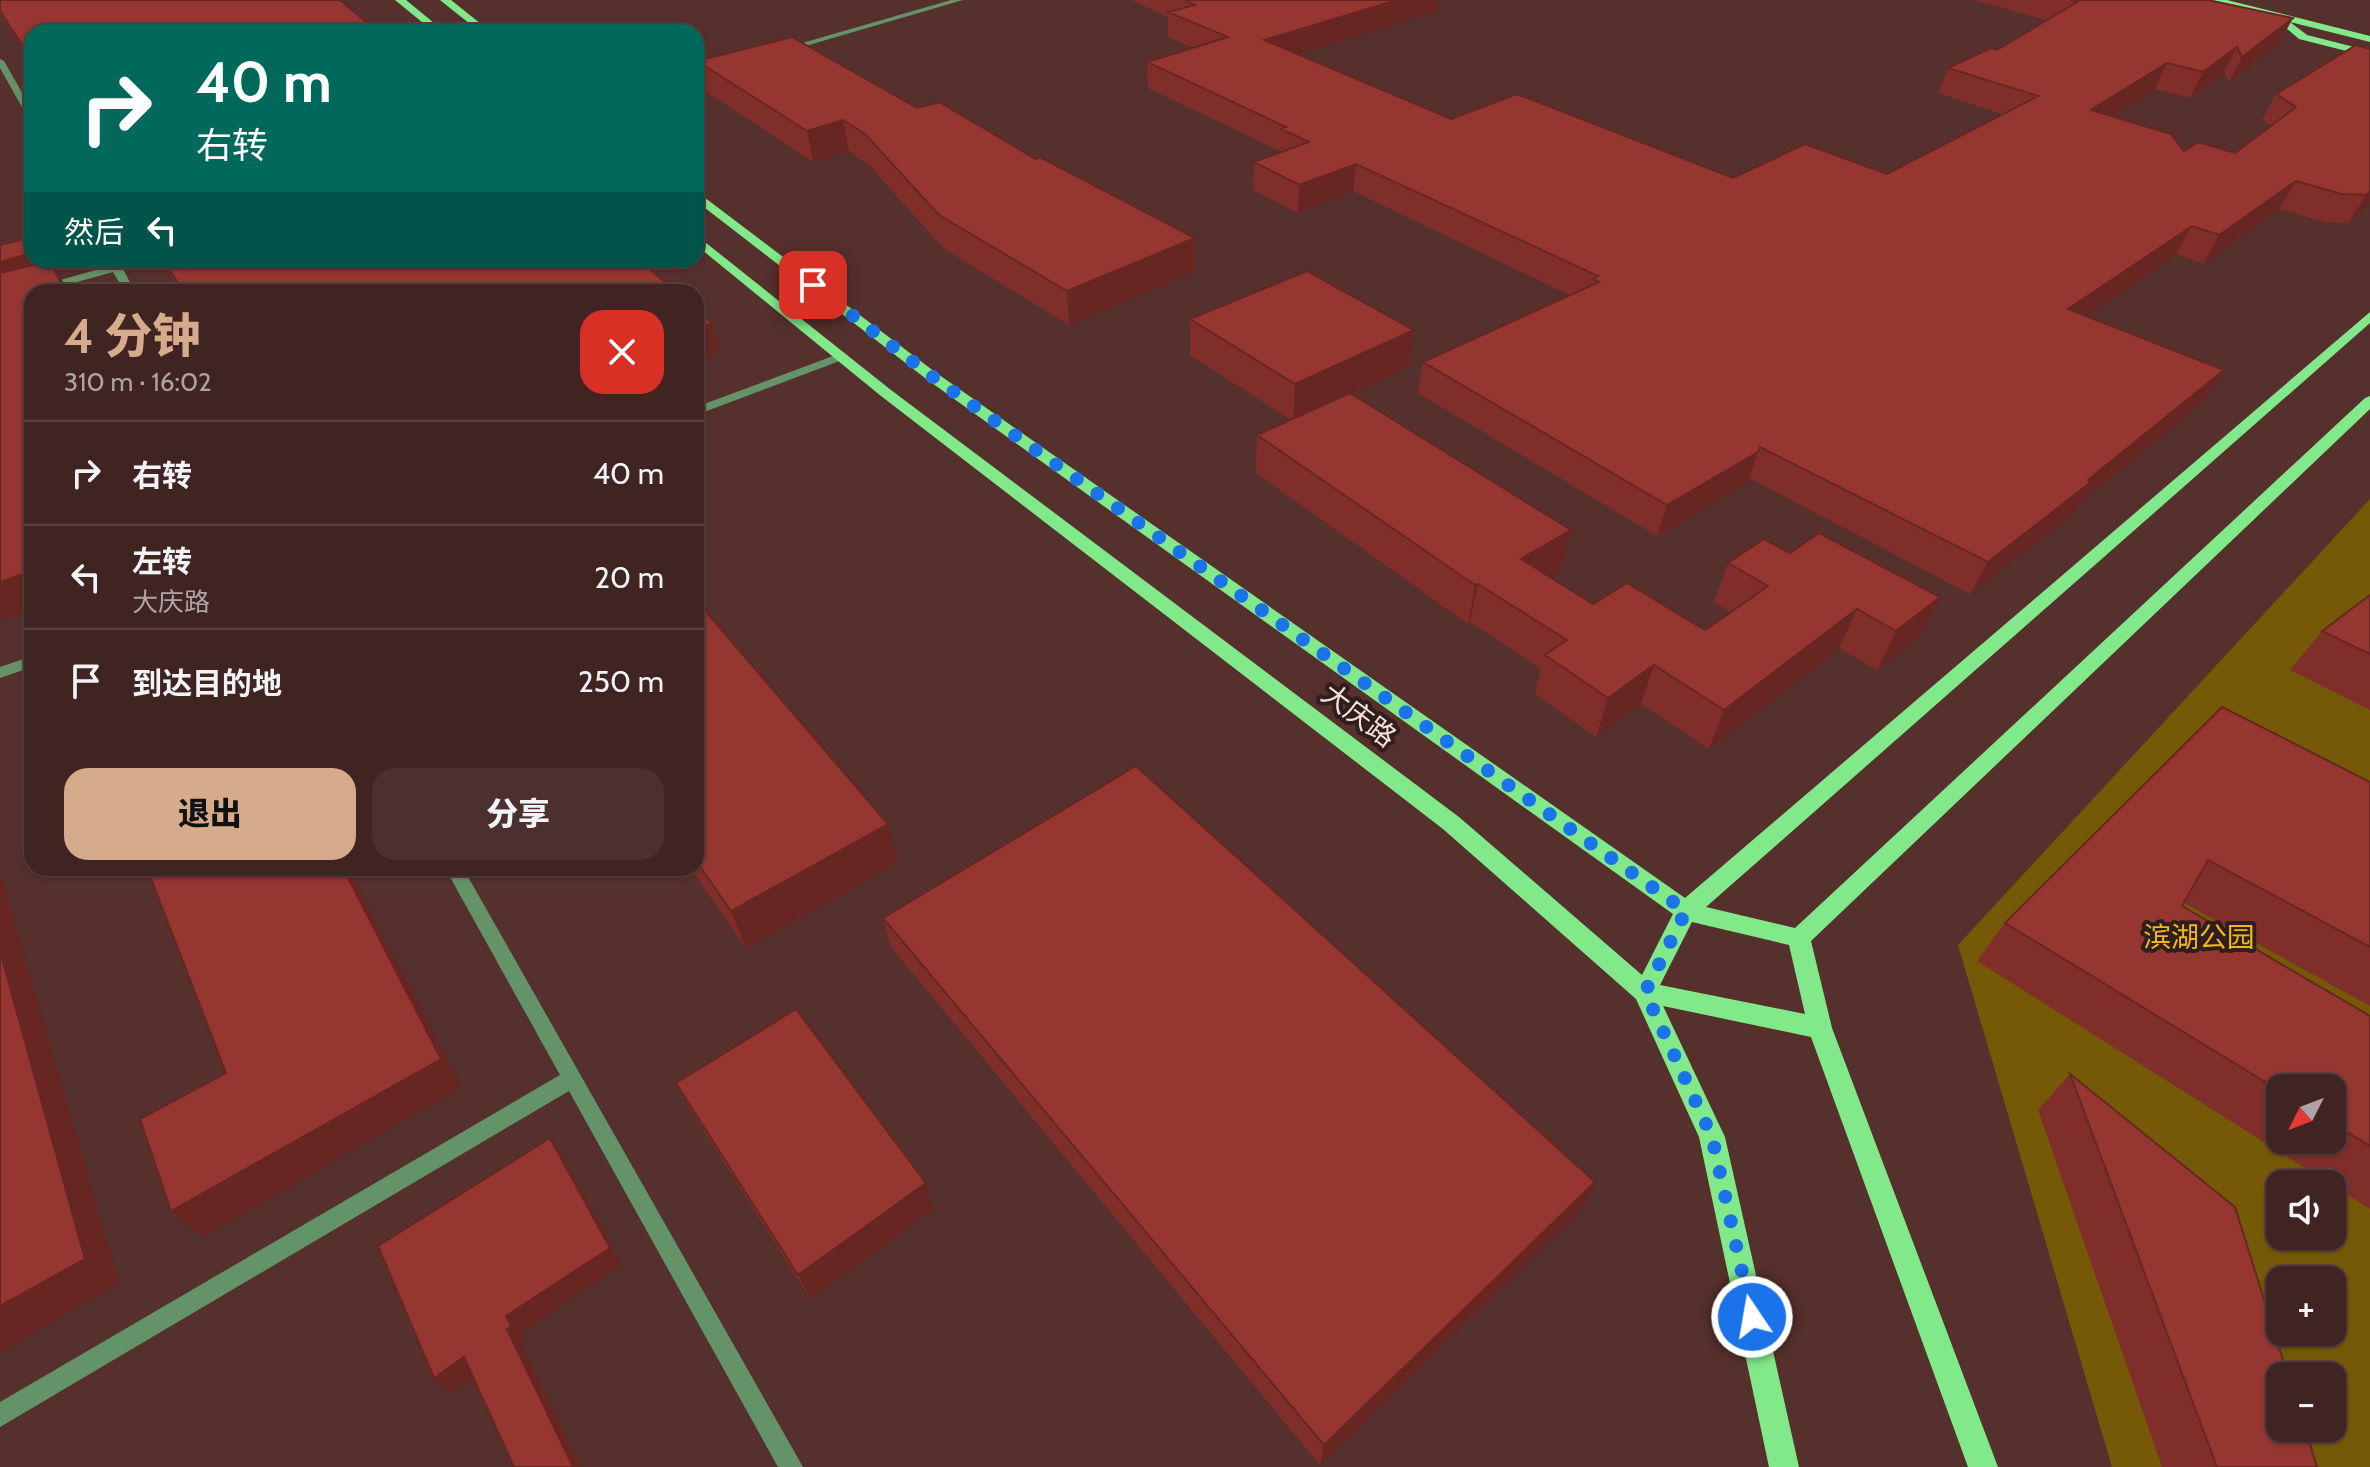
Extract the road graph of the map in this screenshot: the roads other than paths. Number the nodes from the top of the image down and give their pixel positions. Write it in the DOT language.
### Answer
graph roads {
  1 [pos="400,0"];
  2 [pos="445,0"];
  3 [pos="959,0"];
  4 [pos="2216,0"];
  5 [pos="2264,0"];
  6 [pos="2277,16"];
  7 [pos="2355,23"];
  8 [pos="430,24"];
  9 [pos="476,24"];
  10 [pos="2370,39"];
  11 [pos="769,54"];
  12 [pos="2370,54"];
  13 [pos="0,61"];
  14 [pos="24,104"];
  15 [pos="704,201"];
  16 [pos="704,246"];
  17 [pos="101,268"];
  18 [pos="51,284"];
  19 [pos="24,292"];
  20 [pos="0,300"];
  21 [pos="2370,316"];
  22 [pos="841,357"];
  23 [pos="2370,401"];
  24 [pos="704,408"];
  25 [pos="24,664"];
  26 [pos="0,673"];
  27 [pos="458,876"];
  28 [pos="1686,911"];
  29 [pos="1799,938"];
  30 [pos="1645,992"];
  31 [pos="1820,1028"];
  32 [pos="572,1078"];
  33 [pos="0,1415"];
  34 [pos="791,1467"];
  35 [pos="1784,1467"];
  36 [pos="1983,1467"];
  1 -- 8 [label="main road"];
  2 -- 9 [label="main road"];
  3 -- 11 [label="street"];
  4 -- 6 [label="main road"];
  5 -- 7 [label="main road"];
  6 -- 10 [label="main road"];
  6 -- 12 [label="main road"];
  13 -- 14 [label="street"];
  15 -- 28 [label="main road, 大庆路"];
  16 -- 22 [label="main road, 大庆路"];
  17 -- 18 [label="street"];
  19 -- 20 [label="street"];
  21 -- 28 [label="main road"];
  22 -- 24 [label="street"];
  22 -- 30 [label="main road, 大庆路"];
  23 -- 29 [label="main road"];
  25 -- 26 [label="street"];
  27 -- 32 [label="street"];
  28 -- 29 [label="main road, 大庆路"];
  28 -- 30 [label="main road"];
  29 -- 31 [label="main road"];
  30 -- 31 [label="main road, 大庆路"];
  30 -- 35 [label="main road"];
  31 -- 36 [label="main road"];
  32 -- 33 [label="street"];
  32 -- 34 [label="street"];
}
